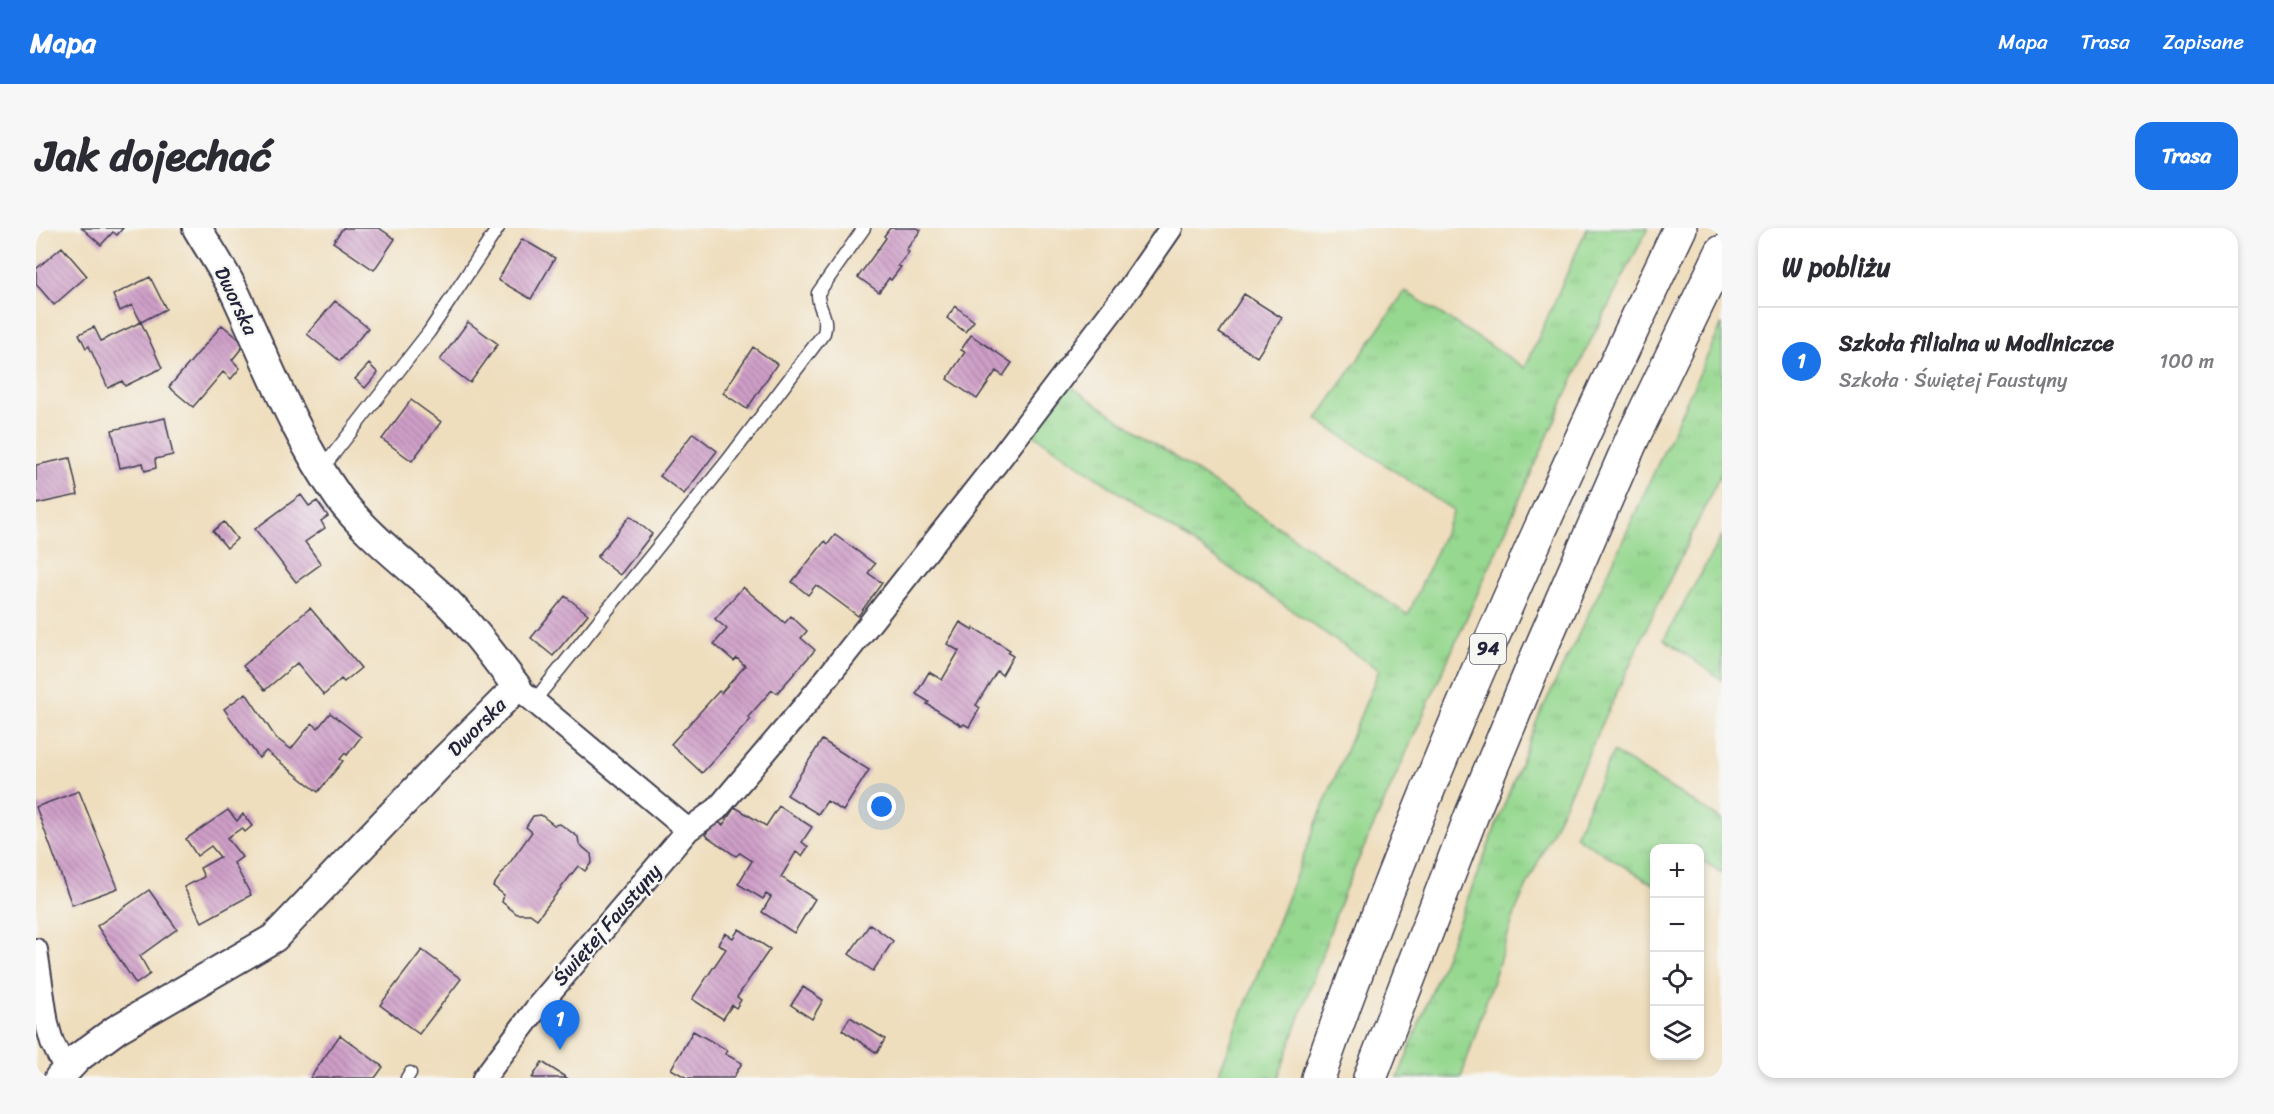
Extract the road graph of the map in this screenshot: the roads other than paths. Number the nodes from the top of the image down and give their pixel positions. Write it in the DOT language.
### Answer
graph roads {
  1 [pos="197,228"];
  2 [pos="498,228"];
  3 [pos="864,228"];
  4 [pos="1171,228"];
  5 [pos="1680,228"];
  6 [pos="1722,252"];
  7 [pos="321,471"];
  8 [pos="526,694"];
  9 [pos="688,830"];
  10 [pos="36,950"];
  11 [pos="62,1074"];
  12 [pos="484,1078"];
  13 [pos="1318,1078"];
  14 [pos="1370,1078"];
  1 -- 7 [label="street, Dworska"];
  2 -- 7 [label="lane"];
  3 -- 8 [label="lane"];
  4 -- 9 [label="street, Świętej Faustyny"];
  5 -- 13 [label="highway, 94"];
  6 -- 14 [label="highway, 94"];
  7 -- 8 [label="street, Dworska"];
  8 -- 9 [label="street"];
  8 -- 11 [label="street, Dworska"];
  9 -- 12 [label="street, Świętej Faustyny"];
  10 -- 11 [label="street"];
}
